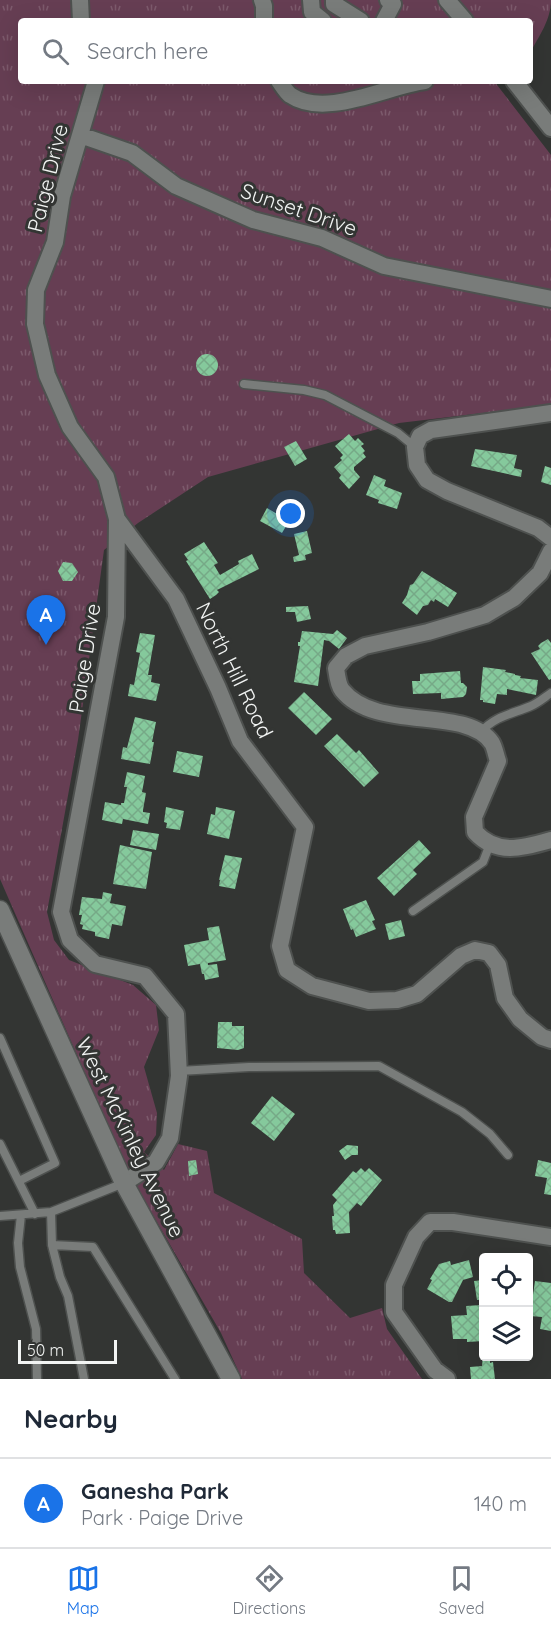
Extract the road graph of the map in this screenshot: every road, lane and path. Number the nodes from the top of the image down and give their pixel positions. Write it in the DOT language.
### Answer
graph roads {
  1 [pos="80,0"];
  2 [pos="262,0"];
  3 [pos="311,0"];
  4 [pos="334,0"];
  5 [pos="388,0"];
  6 [pos="447,0"];
  7 [pos="81,18"];
  8 [pos="264,18"];
  9 [pos="319,18"];
  10 [pos="356,18"];
  11 [pos="386,18"];
  12 [pos="462,18"];
  13 [pos="95,84"];
  14 [pos="281,84"];
  15 [pos="414,84"];
  16 [pos="516,84"];
  17 [pos="551,128"];
  18 [pos="80,135"];
  19 [pos="551,299"];
  20 [pos="244,384"];
  21 [pos="551,413"];
  22 [pos="415,447"];
  23 [pos="117,519"];
  24 [pos="551,538"];
  25 [pos="551,550"];
  26 [pos="551,693"];
  27 [pos="481,732"];
  28 [pos="551,840"];
  29 [pos="490,844"];
  30 [pos="0,910"];
  31 [pos="413,912"];
  32 [pos="0,1038"];
  33 [pos="551,1040"];
  34 [pos="178,1071"];
  35 [pos="0,1144"];
  36 [pos="508,1155"];
  37 [pos="19,1181"];
  38 [pos="124,1183"];
  39 [pos="51,1212"];
  40 [pos="35,1214"];
  41 [pos="21,1215"];
  42 [pos="0,1216"];
  43 [pos="551,1237"];
  44 [pos="52,1245"];
  45 [pos="37,1379"];
  46 [pos="84,1379"];
  47 [pos="175,1379"];
  48 [pos="231,1379"];
  49 [pos="447,1379"];
  1 -- 7 [label="street"];
  2 -- 8 [label="street"];
  3 -- 9 [label="street"];
  4 -- 10 [label="street"];
  5 -- 11 [label="street"];
  6 -- 12 [label="street"];
  13 -- 18 [label="street, Paige Drive"];
  14 -- 15 [label="street"];
  16 -- 17 [label="street"];
  18 -- 19 [label="street, Sunset Drive"];
  18 -- 23 [label="street, Paige Drive"];
  20 -- 22 [label="lane"];
  21 -- 22 [label="street"];
  22 -- 24 [label="street"];
  23 -- 33 [label="street, North Hill Road"];
  23 -- 34 [label="street, Paige Drive"];
  25 -- 27 [label="street"];
  26 -- 27 [label="lane"];
  27 -- 29 [label="street"];
  28 -- 29 [label="street"];
  29 -- 31 [label="lane"];
  30 -- 38 [label="main road, West McKinley Avenue"];
  32 -- 37 [label="lane"];
  34 -- 36 [label="lane"];
  34 -- 38 [label="street, Paige Drive"];
  35 -- 37 [label="lane"];
  37 -- 40 [label="lane"];
  38 -- 39 [label="lane"];
  38 -- 48 [label="main road, West McKinley Avenue"];
  39 -- 40 [label="lane"];
  39 -- 44 [label="lane"];
  40 -- 41 [label="lane"];
  41 -- 42 [label="lane"];
  41 -- 45 [label="lane"];
  43 -- 49 [label="street"];
  44 -- 46 [label="lane"];
  44 -- 47 [label="lane"];
}
